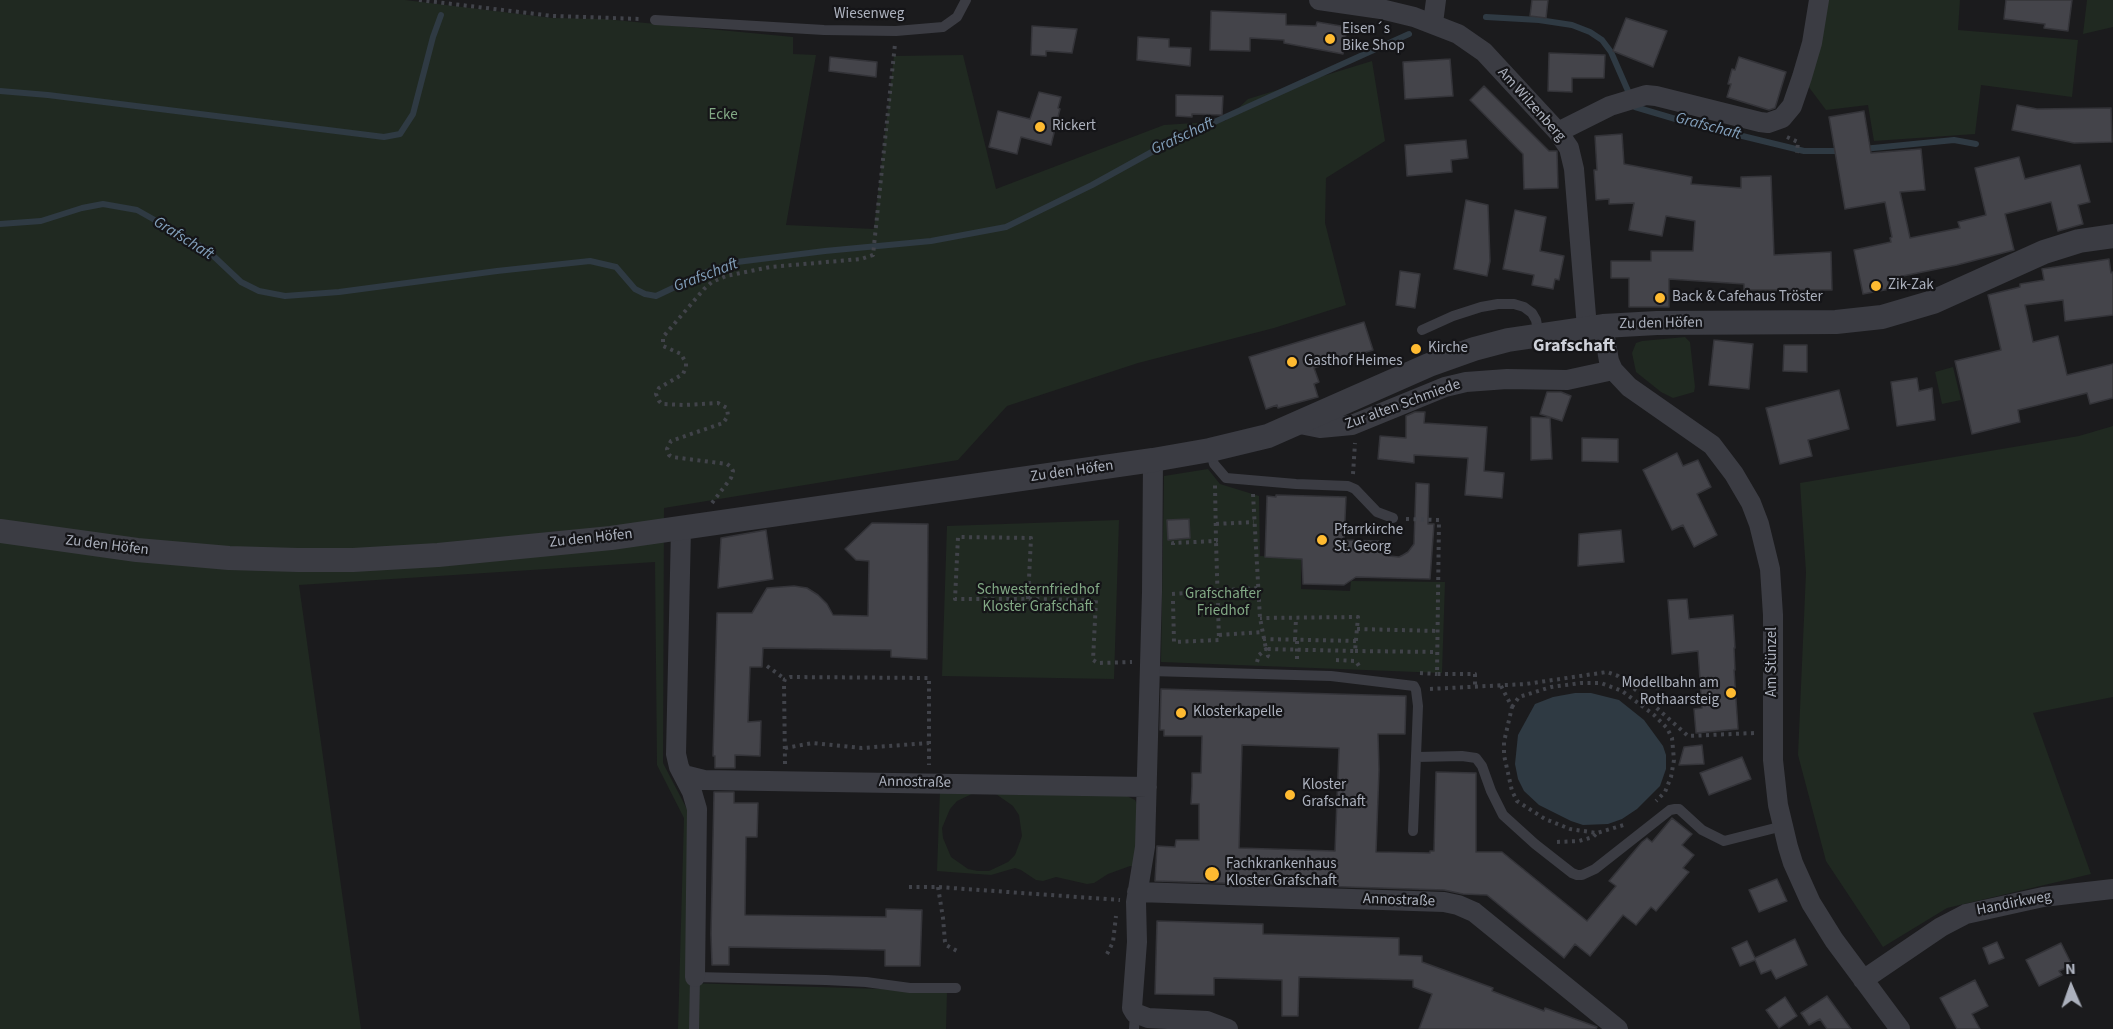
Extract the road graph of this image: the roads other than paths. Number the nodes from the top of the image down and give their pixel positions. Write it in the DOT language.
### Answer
graph roads {
  1 [pos="966,0"];
  2 [pos="1319,0"];
  3 [pos="1436,0"];
  4 [pos="1819,0"];
  5 [pos="655,20"];
  6 [pos="1433,23"];
  7 [pos="1558,132"];
  8 [pos="2113,236"];
  9 [pos="1595,327"];
  10 [pos="1422,330"];
  11 [pos="1539,335"];
  12 [pos="1613,370"];
  13 [pos="1300,424"];
  14 [pos="1212,457"];
  15 [pos="1153,460"];
  16 [pos="1393,519"];
  17 [pos="687,527"];
  18 [pos="0,531"];
  19 [pos="1150,666"];
  20 [pos="1417,758"];
  21 [pos="684,776"];
  22 [pos="1147,787"];
  23 [pos="1783,826"];
  24 [pos="1413,831"];
  25 [pos="2113,889"];
  26 [pos="1130,898"];
  27 [pos="695,977"];
  28 [pos="1863,980"];
  29 [pos="956,988"];
  30 [pos="1134,1021"];
  31 [pos="1610,1026"];
  32 [pos="694,1029"];
  33 [pos="1228,1029"];
  34 [pos="1900,1029"];
  1 -- 5 [label="lane, Wiesenweg"];
  2 -- 6 [label="street, Am Wilzenberg"];
  3 -- 6 [label="street"];
  4 -- 7 [label="street"];
  6 -- 7 [label="street, Am Wilzenberg"];
  7 -- 9 [label="street, Am Wilzenberg"];
  8 -- 9 [label="street, Zu den Höfen"];
  9 -- 11 [label="street, Zu den Höfen"];
  9 -- 12 [label="street"];
  10 -- 11 [label="lane"];
  11 -- 13 [label="street, Zu den Höfen"];
  12 -- 13 [label="street, Zur alten Schmiede"];
  12 -- 23 [label="street, Am Stünzel"];
  13 -- 14 [label="street, Zu den Höfen"];
  14 -- 15 [label="street, Zu den Höfen"];
  14 -- 16 [label="lane"];
  15 -- 17 [label="street, Zu den Höfen"];
  15 -- 19 [label="street"];
  17 -- 18 [label="street, Zu den Höfen"];
  17 -- 21 [label="street"];
  19 -- 20 [label="lane"];
  19 -- 22 [label="street"];
  20 -- 23 [label="lane"];
  20 -- 24 [label="lane"];
  21 -- 22 [label="street, Annostraße"];
  21 -- 27 [label="street"];
  22 -- 26 [label="street"];
  23 -- 28 [label="street, Am Stünzel"];
  25 -- 28 [label="street, Handirkweg"];
  26 -- 30 [label="street"];
  26 -- 31 [label="street, Annostraße"];
  27 -- 29 [label="lane"];
  27 -- 32 [label="lane"];
  28 -- 34 [label="street, Am Stünzel"];
  30 -- 33 [label="street"];
}
